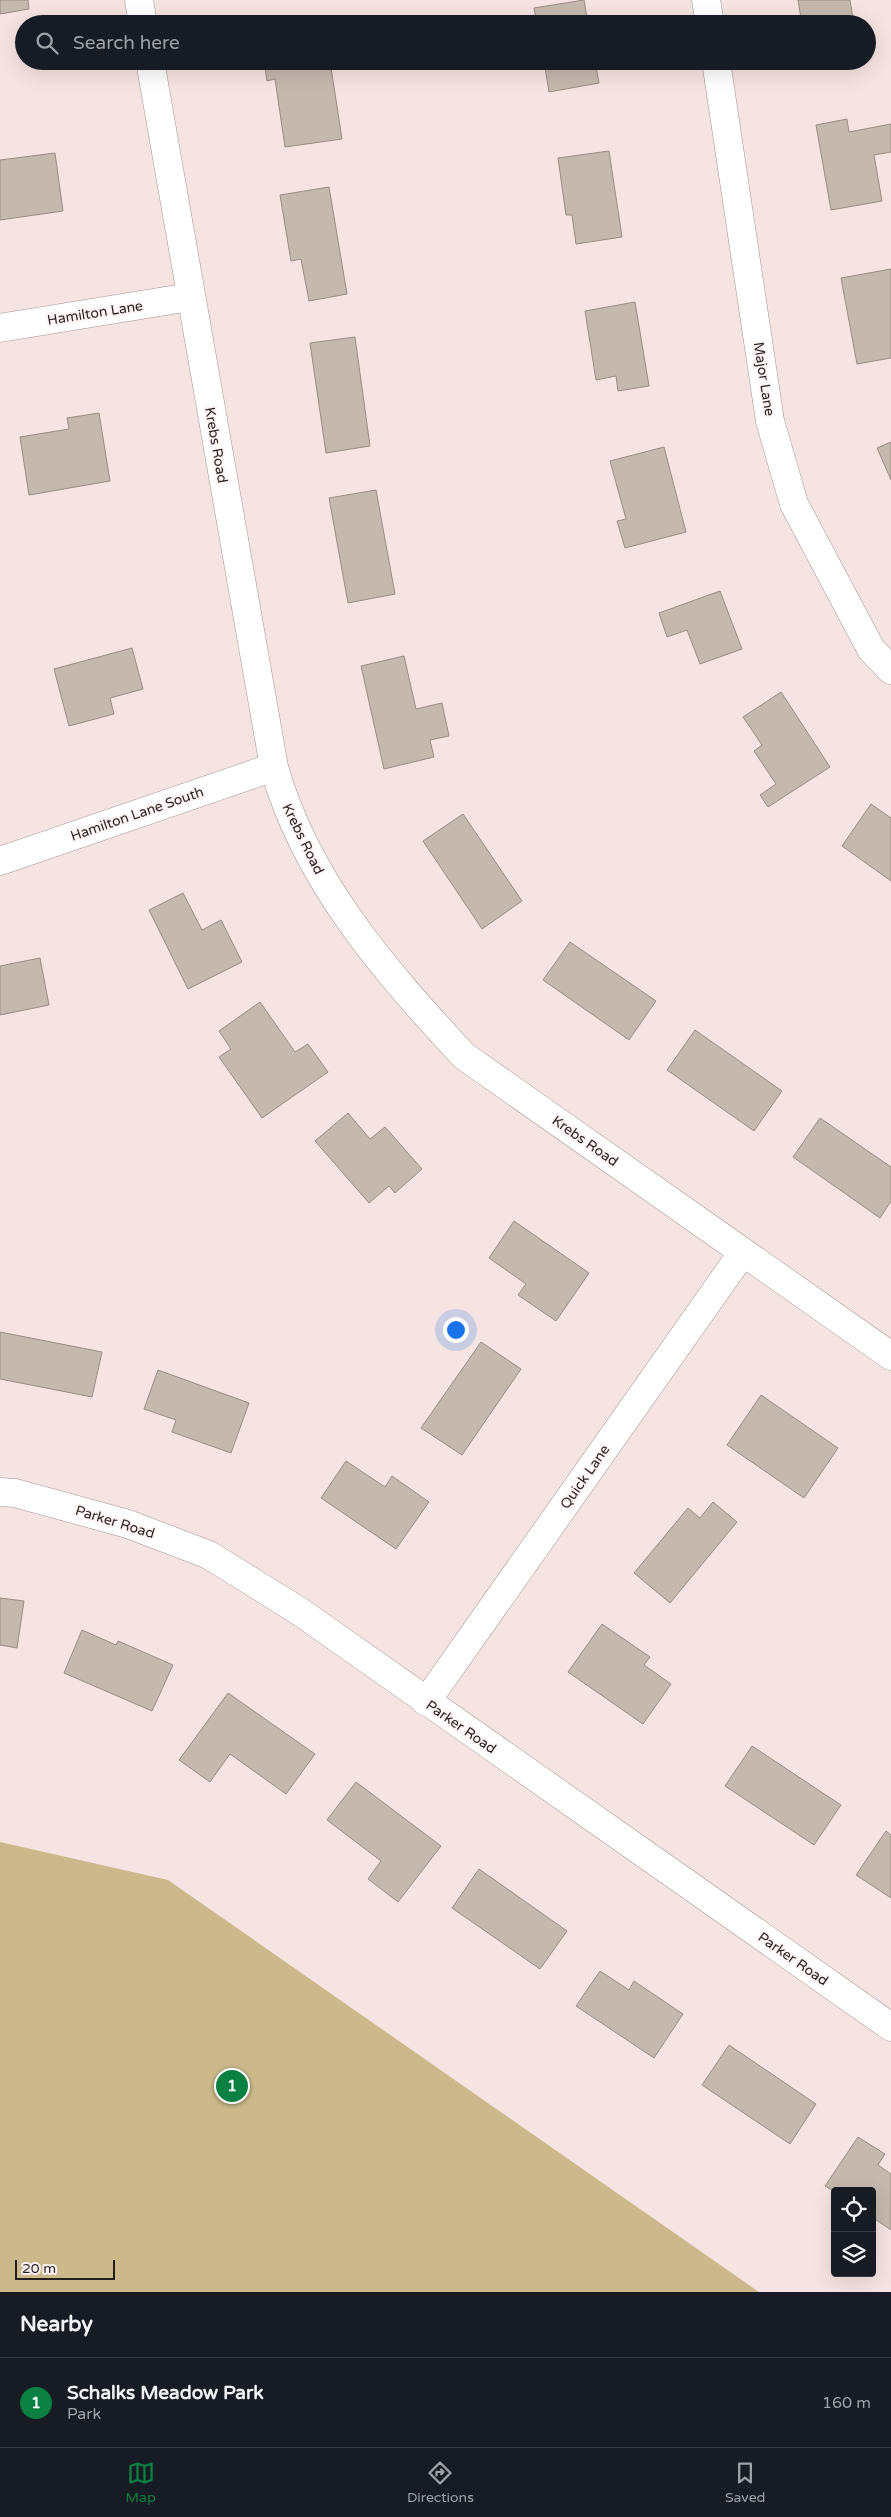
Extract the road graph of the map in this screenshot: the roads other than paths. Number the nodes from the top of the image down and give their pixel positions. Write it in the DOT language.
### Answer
graph roads {
  1 [pos="139,0"];
  2 [pos="706,0"];
  3 [pos="142,15"];
  4 [pos="708,15"];
  5 [pos="152,70"];
  6 [pos="717,70"];
  7 [pos="190,297"];
  8 [pos="0,328"];
  9 [pos="891,670"];
  10 [pos="274,767"];
  11 [pos="0,861"];
  12 [pos="743,1252"];
  13 [pos="891,1356"];
  14 [pos="0,1492"];
  15 [pos="426,1702"];
  16 [pos="891,2028"];
  1 -- 3 [label="street"];
  2 -- 4 [label="street"];
  5 -- 7 [label="street, Krebs Road"];
  6 -- 9 [label="street, Major Lane"];
  7 -- 8 [label="street, Hamilton Lane"];
  7 -- 10 [label="street, Krebs Road"];
  10 -- 11 [label="street, Hamilton Lane South"];
  10 -- 12 [label="street, Krebs Road"];
  12 -- 13 [label="street, Krebs Road"];
  12 -- 15 [label="street, Quick Lane"];
  14 -- 15 [label="street, Parker Road"];
  15 -- 16 [label="street, Parker Road"];
}
